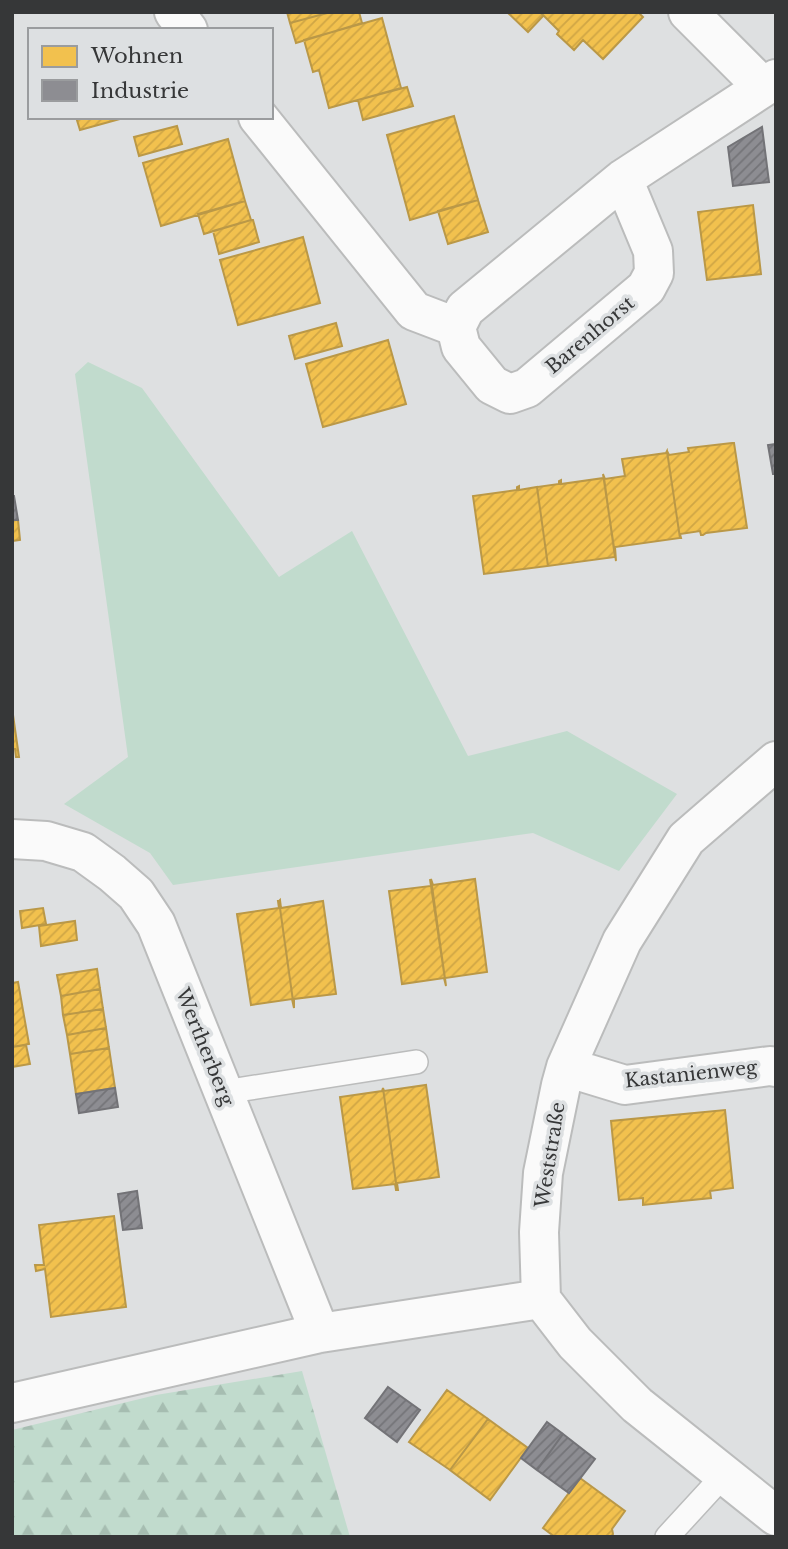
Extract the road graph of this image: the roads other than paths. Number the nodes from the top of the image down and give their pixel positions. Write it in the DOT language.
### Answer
graph roads {
  1 [pos="174,12"];
  2 [pos="688,12"];
  3 [pos="186,28"];
  4 [pos="769,83"];
  5 [pos="260,119"];
  6 [pos="623,179"];
  7 [pos="456,327"];
  8 [pos="776,761"];
  9 [pos="12,839"];
  10 [pos="416,1062"];
  11 [pos="566,1067"];
  12 [pos="776,1067"];
  13 [pos="223,1092"];
  14 [pos="541,1299"];
  15 [pos="320,1333"];
  16 [pos="12,1403"];
  17 [pos="723,1476"];
  18 [pos="776,1517"];
  19 [pos="667,1537"];
  1 -- 3 [label="street"];
  2 -- 4 [label="street"];
  4 -- 6 [label="street"];
  5 -- 7 [label="street"];
  6 -- 7 [label="street"];
  6 -- 7 [label="street, Barenhorst"];
  8 -- 11 [label="street, Weststraße"];
  9 -- 13 [label="street, Wertherberg"];
  10 -- 13 [label="lane"];
  11 -- 12 [label="street, Kastanienweg"];
  11 -- 14 [label="street, Weststraße"];
  13 -- 15 [label="street, Wertherberg"];
  14 -- 15 [label="street"];
  14 -- 17 [label="street"];
  15 -- 16 [label="street"];
  17 -- 18 [label="street"];
  17 -- 19 [label="lane"];
}
